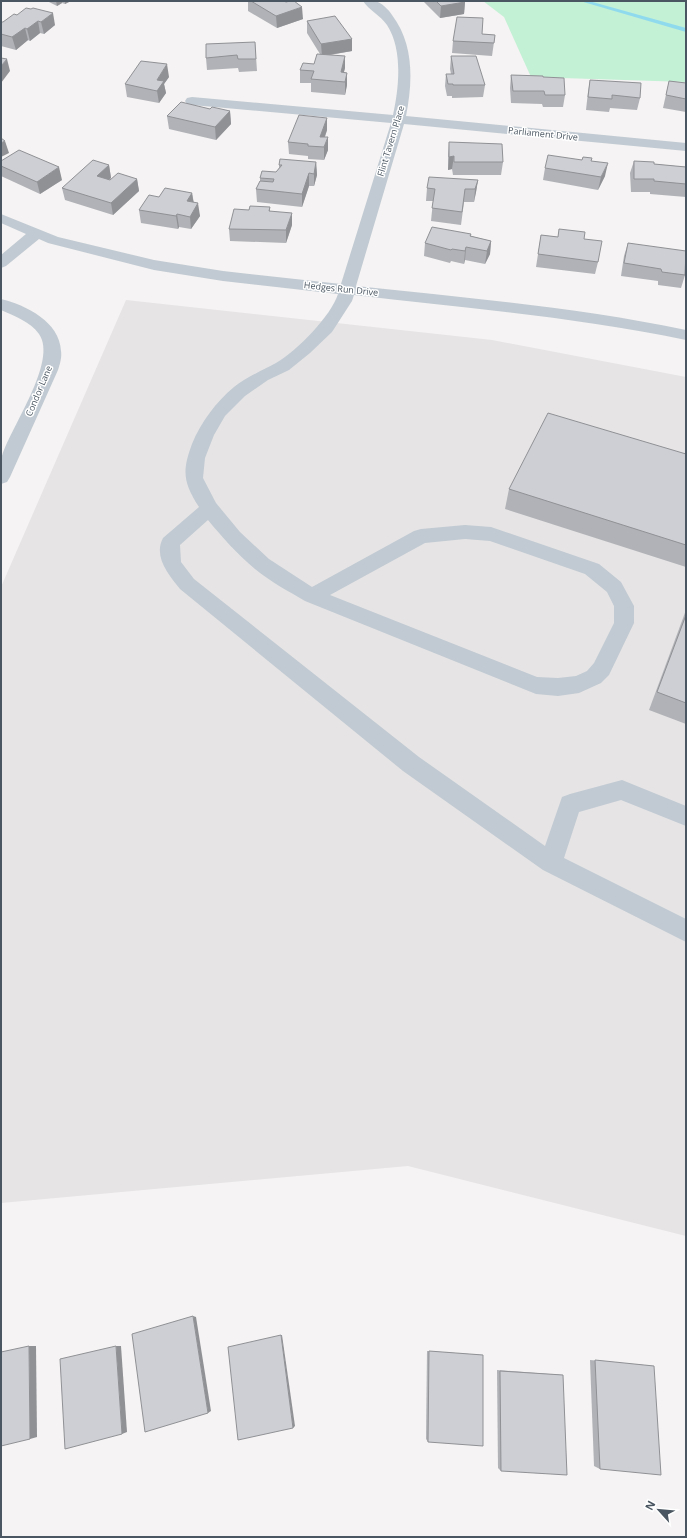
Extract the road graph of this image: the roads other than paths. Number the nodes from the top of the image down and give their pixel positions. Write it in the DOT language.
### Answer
graph roads {
  1 [pos="369,1"];
  2 [pos="192,102"];
  3 [pos="399,119"];
  4 [pos="686,147"];
  5 [pos="1,218"];
  6 [pos="36,234"];
  7 [pos="1,264"];
  8 [pos="347,290"];
  9 [pos="1,304"];
  10 [pos="686,335"];
  11 [pos="1,477"];
  12 [pos="209,508"];
  13 [pos="312,596"];
  14 [pos="686,816"];
  15 [pos="551,863"];
  16 [pos="686,932"];
  1 -- 3 [label="street, Flint Tavern Place"];
  2 -- 3 [label="street, Parliament Drive"];
  3 -- 4 [label="street, Parliament Drive"];
  3 -- 8 [label="street, Flint Tavern Place"];
  5 -- 6 [label="street, Hedges Run Drive"];
  6 -- 7 [label="street"];
  6 -- 8 [label="street, Hedges Run Drive"];
  8 -- 10 [label="street, Hedges Run Drive"];
  8 -- 12 [label="street, Flint Tavern Place"];
  9 -- 11 [label="street, Condor Lane"];
  12 -- 13 [label="street, Flint Tavern Place"];
  12 -- 15 [label="street"];
  13 -- 13 [label="street, Flint Tavern Place"];
  14 -- 15 [label="street"];
  15 -- 16 [label="street"];
}
